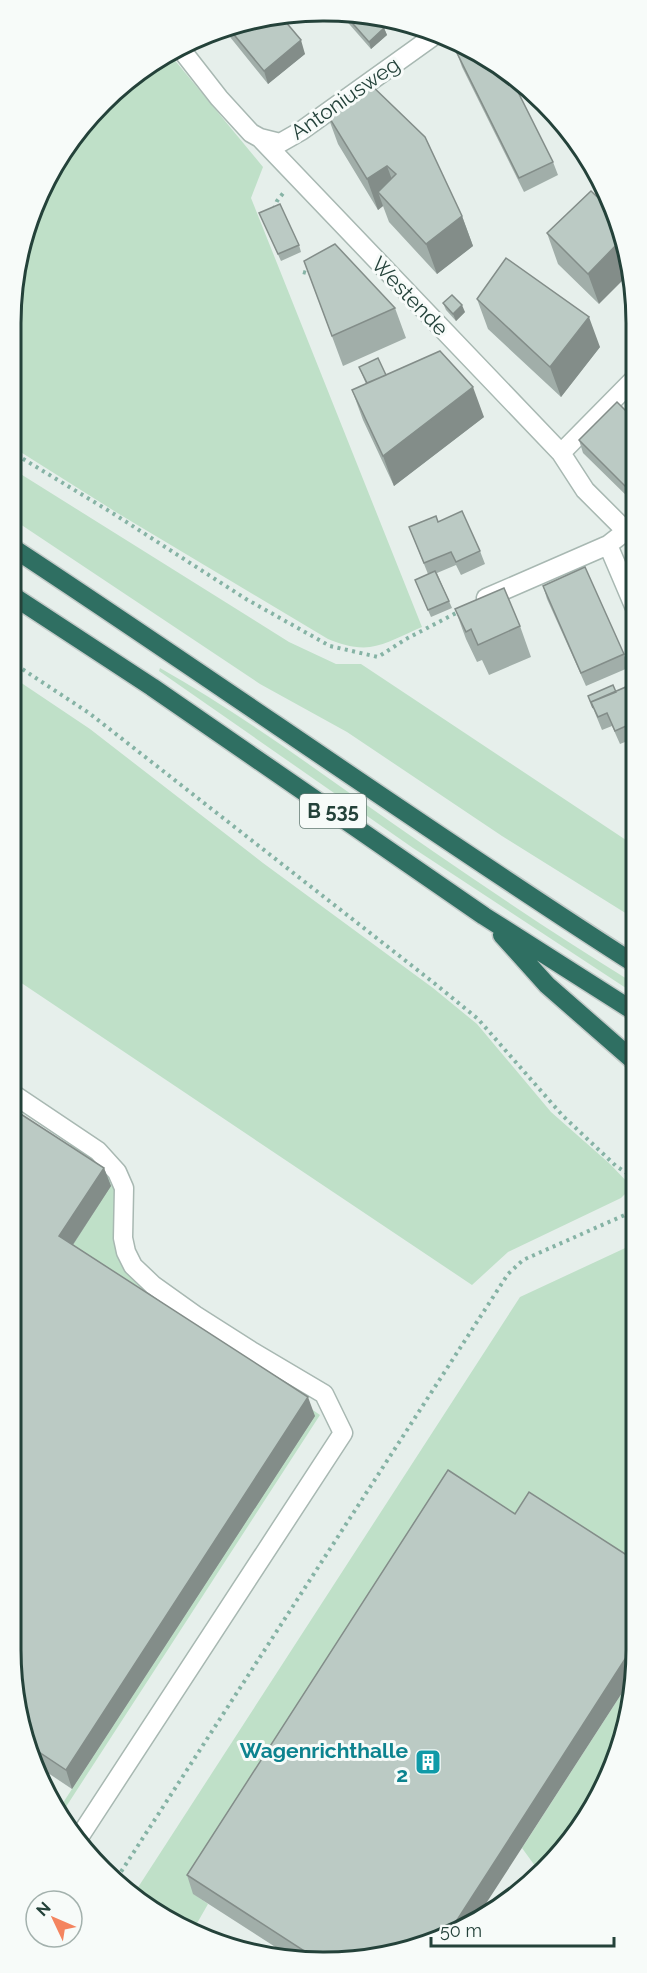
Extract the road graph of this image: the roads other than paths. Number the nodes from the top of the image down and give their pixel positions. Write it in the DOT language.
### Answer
graph roads {
  1 [pos="428,40"];
  2 [pos="185,55"];
  3 [pos="255,136"];
  4 [pos="626,387"];
  5 [pos="561,453"];
  6 [pos="626,531"];
  7 [pos="626,537"];
  8 [pos="608,545"];
  9 [pos="21,553"];
  10 [pos="626,587"];
  11 [pos="486,598"];
  12 [pos="21,601"];
  13 [pos="484,916"];
  14 [pos="592,937"];
  15 [pos="626,951"];
  16 [pos="626,958"];
  17 [pos="626,1006"];
  18 [pos="626,1054"];
  19 [pos="21,1099"];
  20 [pos="83,1832"];
  1 -- 3 [label="street, Antoniusweg"];
  2 -- 3 [label="street, Westende"];
  3 -- 5 [label="street, Westende"];
  4 -- 5 [label="street"];
  5 -- 6 [label="street, Westende"];
  7 -- 8 [label="street, Westende"];
  8 -- 10 [label="street"];
  8 -- 11 [label="street, Westende"];
  9 -- 14 [label="highway, B 535"];
  12 -- 13 [label="highway, B 535"];
  13 -- 17 [label="highway, B 535"];
  13 -- 18 [label="highway, B 535"];
  14 -- 15 [label="highway, B 535"];
  14 -- 16 [label="highway, B 535"];
  19 -- 20 [label="street"];
}
